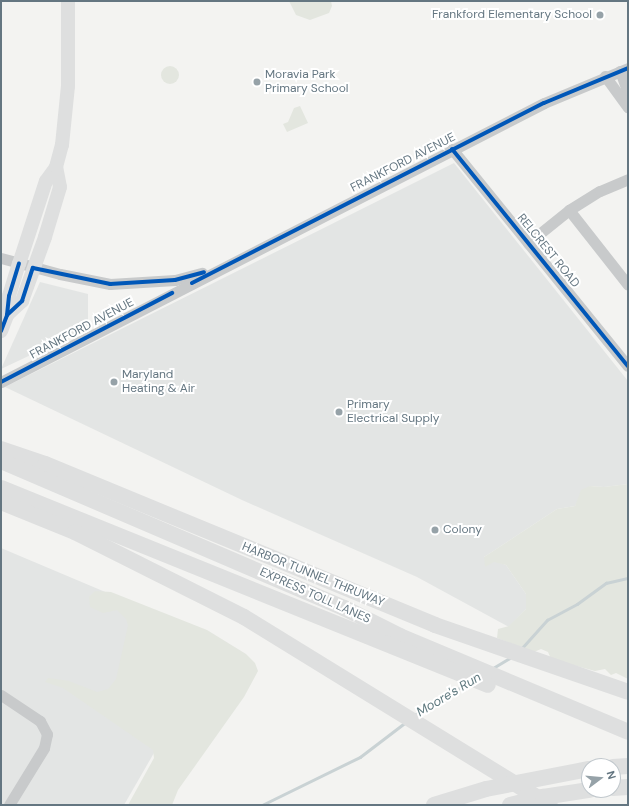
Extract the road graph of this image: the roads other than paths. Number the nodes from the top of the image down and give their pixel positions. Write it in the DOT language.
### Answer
graph roads {
  1 [pos="68,1"];
  2 [pos="624,69"];
  3 [pos="605,76"];
  4 [pos="628,94"];
  5 [pos="628,108"];
  6 [pos="452,149"];
  7 [pos="56,167"];
  8 [pos="628,179"];
  9 [pos="569,210"];
  10 [pos="528,243"];
  11 [pos="1,258"];
  12 [pos="19,264"];
  13 [pos="33,268"];
  14 [pos="219,268"];
  15 [pos="139,284"];
  16 [pos="628,285"];
  17 [pos="172,293"];
  18 [pos="7,315"];
  19 [pos="1,331"];
  20 [pos="628,366"];
  21 [pos="1,382"];
  22 [pos="1,445"];
  23 [pos="1,449"];
  24 [pos="1,461"];
  25 [pos="45,464"];
  26 [pos="1,476"];
  27 [pos="1,488"];
  28 [pos="1,502"];
  29 [pos="400,636"];
  30 [pos="628,692"];
  31 [pos="1,695"];
  32 [pos="628,732"];
  33 [pos="628,743"];
  34 [pos="581,771"];
  35 [pos="581,791"];
  36 [pos="9,805"];
  37 [pos="434,805"];
  38 [pos="510,805"];
  39 [pos="550,805"];
  1 -- 7 [label="main road"];
  2 -- 3 [label="street, FRANKFORD AVENUE"];
  2 -- 4 [label="street"];
  3 -- 5 [label="street"];
  3 -- 6 [label="street, FRANKFORD AVENUE"];
  6 -- 10 [label="street, RELCREST ROAD"];
  6 -- 14 [label="street, FRANKFORD AVENUE"];
  7 -- 12 [label="main road"];
  7 -- 13 [label="main road"];
  8 -- 9 [label="street"];
  9 -- 10 [label="street"];
  9 -- 16 [label="street"];
  10 -- 20 [label="street, RELCREST ROAD"];
  11 -- 12 [label="street"];
  12 -- 13 [label="street"];
  12 -- 18 [label="main road"];
  13 -- 15 [label="street"];
  13 -- 18 [label="main road"];
  14 -- 15 [label="street"];
  14 -- 17 [label="street, FRANKFORD AVENUE"];
  15 -- 17 [label="street"];
  17 -- 21 [label="street, FRANKFORD AVENUE"];
  18 -- 19 [label="main road"];
  22 -- 25 [label="highway"];
  23 -- 25 [label="highway, HARBOR TUNNEL THRUWAY"];
  24 -- 29 [label="highway, EXPRESS TOLL LANES"];
  25 -- 30 [label="highway, HARBOR TUNNEL THRUWAY"];
  26 -- 29 [label="highway"];
  27 -- 33 [label="highway, EXPRESS TOLL LANES"];
  28 -- 39 [label="highway"];
  29 -- 32 [label="highway, EXPRESS TOLL LANES"];
  31 -- 36 [label="street"];
  34 -- 37 [label="highway"];
  35 -- 38 [label="highway"];
}
